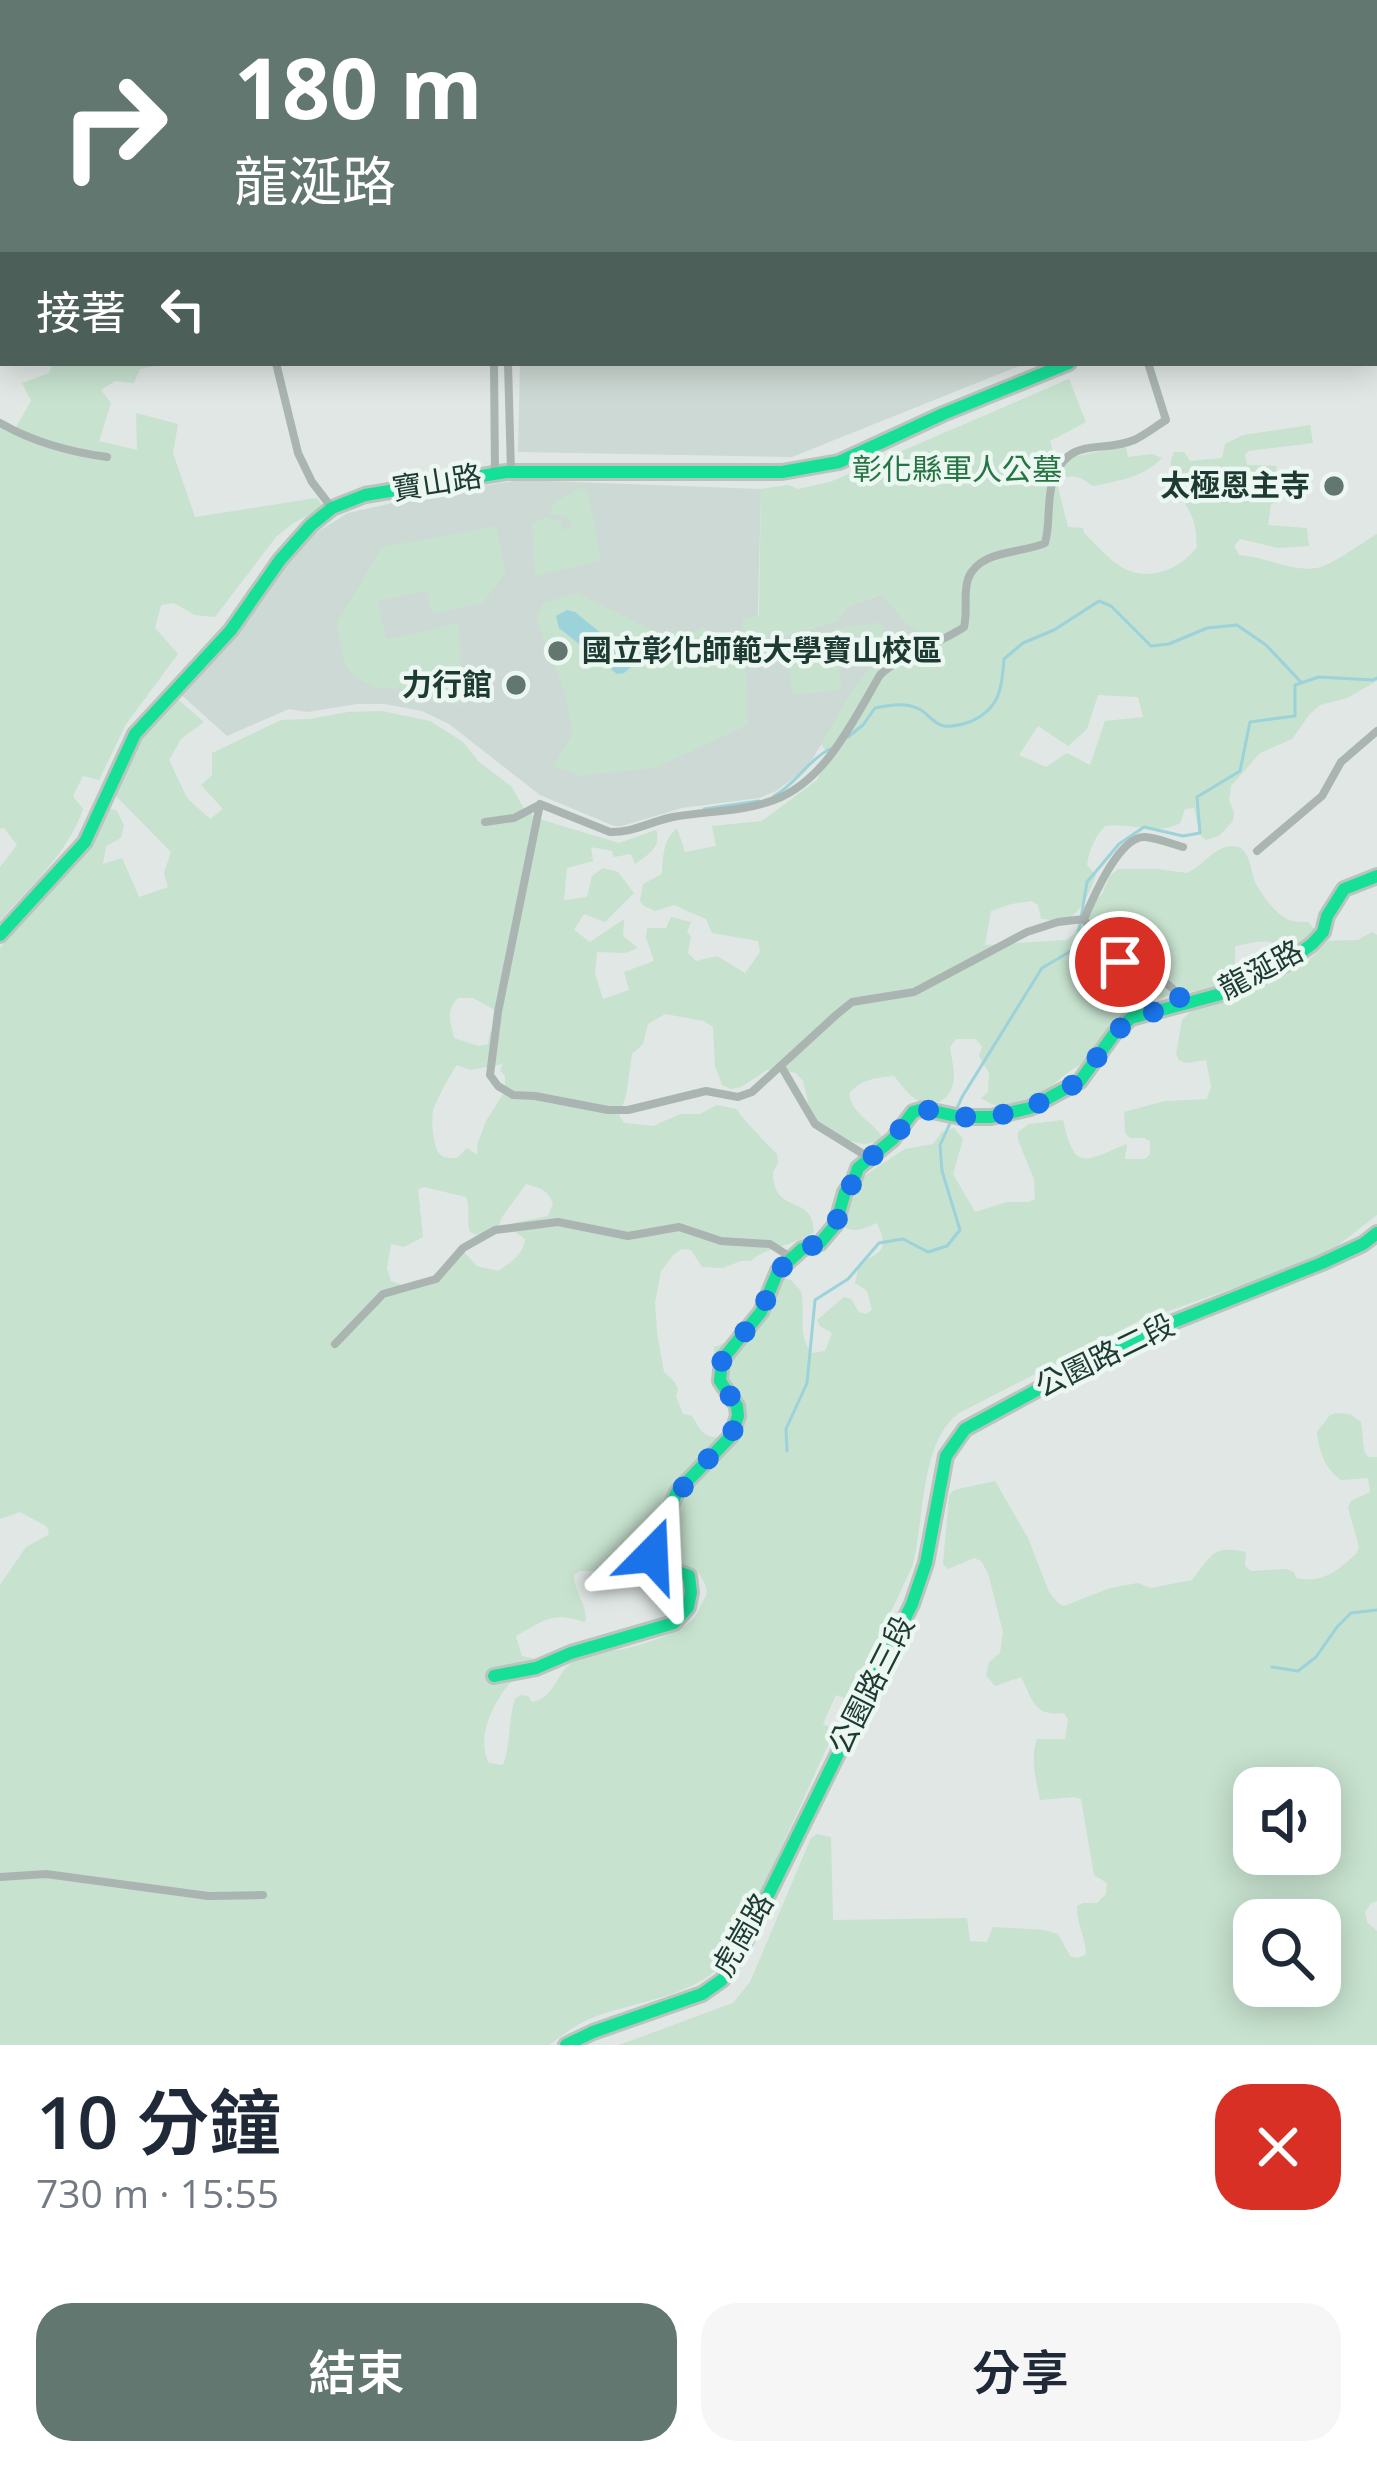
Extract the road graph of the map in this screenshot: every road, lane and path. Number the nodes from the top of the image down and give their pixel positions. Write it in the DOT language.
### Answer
graph roads {
  1 [pos="277,366"];
  2 [pos="494,366"];
  3 [pos="508,366"];
  4 [pos="1062,366"];
  5 [pos="1149,366"];
  6 [pos="0,423"];
  7 [pos="107,457"];
  8 [pos="511,472"];
  9 [pos="495,474"];
  10 [pos="332,508"];
  11 [pos="1377,731"];
  12 [pos="540,804"];
  13 [pos="485,822"];
  14 [pos="1183,847"];
  15 [pos="1257,851"];
  16 [pos="1377,876"];
  17 [pos="1084,919"];
  18 [pos="0,934"];
  19 [pos="1183,1004"];
  20 [pos="781,1066"];
  21 [pos="868,1157"];
  22 [pos="1377,1233"];
  23 [pos="791,1258"];
  24 [pos="335,1344"];
  25 [pos="926,1563"];
  26 [pos="494,1676"];
  27 [pos="812,1805"];
  28 [pos="0,1877"];
  29 [pos="263,1895"];
  30 [pos="566,2045"];
  1 -- 10 [label="street"];
  2 -- 9 [label="street"];
  3 -- 8 [label="street"];
  4 -- 8 [label="street, 寶山路"];
  5 -- 12 [label="street"];
  6 -- 7 [label="street"];
  8 -- 9 [label="street, 寶山路"];
  9 -- 10 [label="street, 寶山路"];
  10 -- 18 [label="street, 寶山路"];
  11 -- 15 [label="street"];
  12 -- 13 [label="street"];
  12 -- 20 [label="street"];
  14 -- 17 [label="street"];
  16 -- 19 [label="street, 龍涎路"];
  17 -- 19 [label="street"];
  17 -- 20 [label="street"];
  19 -- 21 [label="street, 龍涎路"];
  20 -- 21 [label="street"];
  21 -- 23 [label="street, 龍涎路"];
  22 -- 25 [label="street, 公園路二段"];
  23 -- 24 [label="street"];
  23 -- 26 [label="street, 龍涎路"];
  25 -- 27 [label="street, 公園路三段"];
  27 -- 30 [label="street, 虎崗路"];
  28 -- 29 [label="street"];
}
